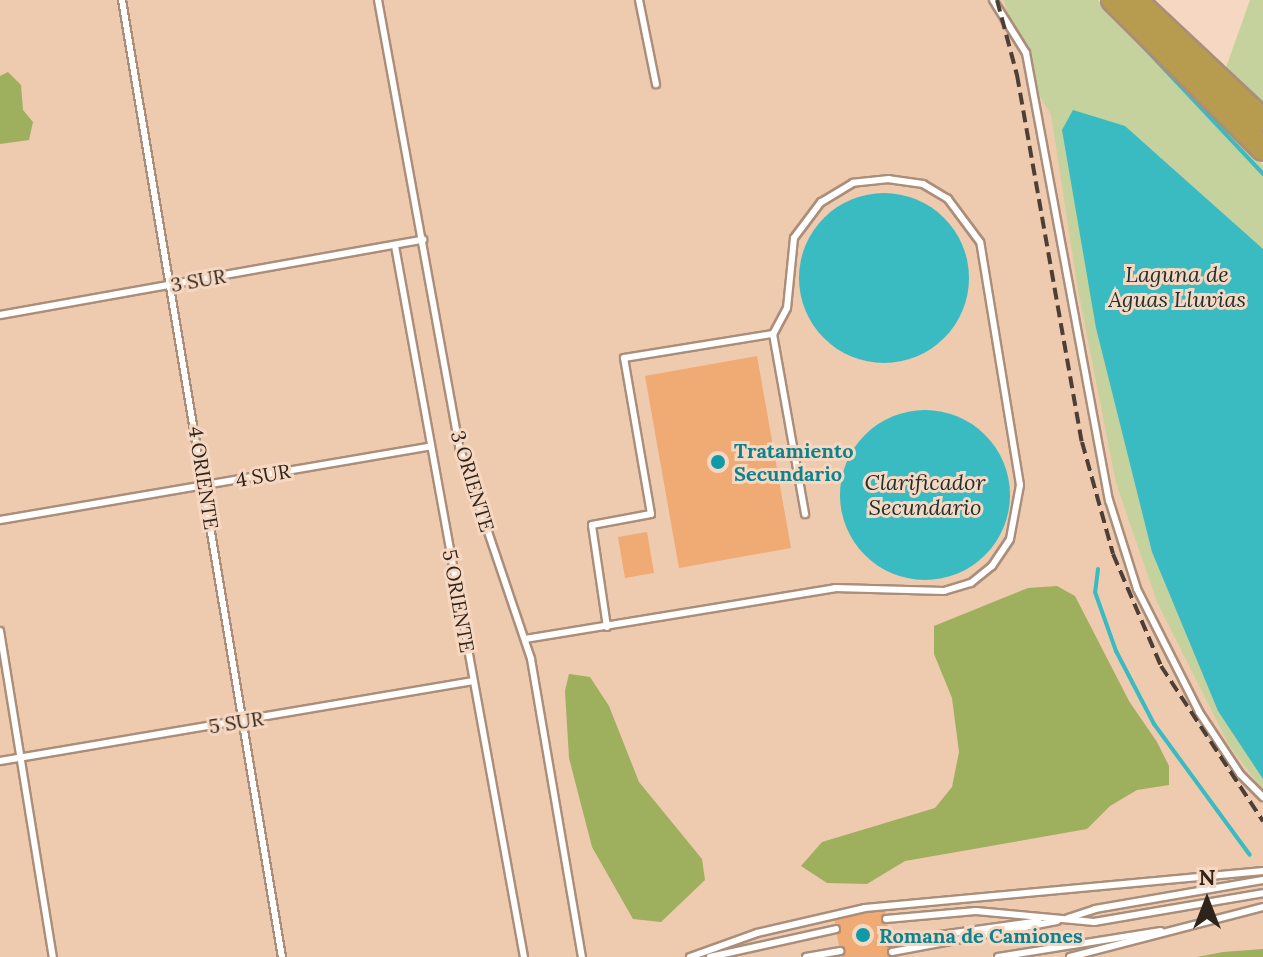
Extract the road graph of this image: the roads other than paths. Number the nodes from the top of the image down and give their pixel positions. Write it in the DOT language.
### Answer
graph roads {
  1 [pos="122,0"];
  2 [pos="378,0"];
  3 [pos="639,0"];
  4 [pos="993,0"];
  5 [pos="1113,0"];
  6 [pos="1135,0"];
  7 [pos="656,84"];
  8 [pos="1263,120"];
  9 [pos="1263,149"];
  10 [pos="423,240"];
  11 [pos="395,246"];
  12 [pos="172,285"];
  13 [pos="0,315"];
  14 [pos="773,334"];
  15 [pos="431,446"];
  16 [pos="205,485"];
  17 [pos="805,514"];
  18 [pos="0,520"];
  19 [pos="607,627"];
  20 [pos="0,631"];
  21 [pos="525,639"];
  22 [pos="473,681"];
  23 [pos="243,720"];
  24 [pos="22,757"];
  25 [pos="0,761"];
  26 [pos="1263,797"];
  27 [pos="1263,871"];
  28 [pos="1263,880"];
  29 [pos="1263,893"];
  30 [pos="1263,907"];
  31 [pos="886,919"];
  32 [pos="1066,919"];
  33 [pos="836,929"];
  34 [pos="1170,930"];
  35 [pos="890,942"];
  36 [pos="840,951"];
  37 [pos="892,952"];
  38 [pos="53,957"];
  39 [pos="282,957"];
  40 [pos="524,957"];
  41 [pos="582,957"];
  42 [pos="690,957"];
  43 [pos="710,957"];
  44 [pos="806,957"];
  45 [pos="998,957"];
  46 [pos="1070,957"];
  1 -- 12 [label="lane, 4 ORIENTE"];
  2 -- 10 [label="lane, 3 ORIENTE"];
  3 -- 7 [label="lane"];
  4 -- 26 [label="lane"];
  5 -- 9 [label="highway"];
  6 -- 8 [label="highway"];
  10 -- 11 [label="lane, 3 SUR"];
  10 -- 21 [label="lane, 3 ORIENTE"];
  11 -- 12 [label="lane, 3 SUR"];
  11 -- 15 [label="lane, 5 ORIENTE"];
  12 -- 13 [label="lane, 3 SUR"];
  12 -- 16 [label="lane, 4 ORIENTE"];
  14 -- 17 [label="lane"];
  14 -- 19 [label="lane"];
  14 -- 19 [label="lane"];
  15 -- 16 [label="lane, 4 SUR"];
  15 -- 22 [label="lane, 5 ORIENTE"];
  16 -- 18 [label="lane, 4 SUR"];
  16 -- 23 [label="lane, 4 ORIENTE"];
  19 -- 21 [label="lane"];
  20 -- 24 [label="lane"];
  21 -- 41 [label="lane, 3 ORIENTE"];
  22 -- 23 [label="lane, 5 SUR"];
  22 -- 40 [label="lane, 5 ORIENTE"];
  23 -- 24 [label="lane, 5 SUR"];
  23 -- 39 [label="lane, 4 ORIENTE"];
  24 -- 25 [label="lane, 5 SUR"];
  24 -- 38 [label="lane"];
  27 -- 42 [label="lane"];
  28 -- 32 [label="lane"];
  29 -- 32 [label="lane"];
  30 -- 34 [label="lane"];
  31 -- 32 [label="lane"];
  32 -- 35 [label="lane"];
  32 -- 37 [label="lane"];
  33 -- 43 [label="lane"];
  34 -- 45 [label="lane"];
  34 -- 46 [label="lane"];
  36 -- 44 [label="lane"];
}
